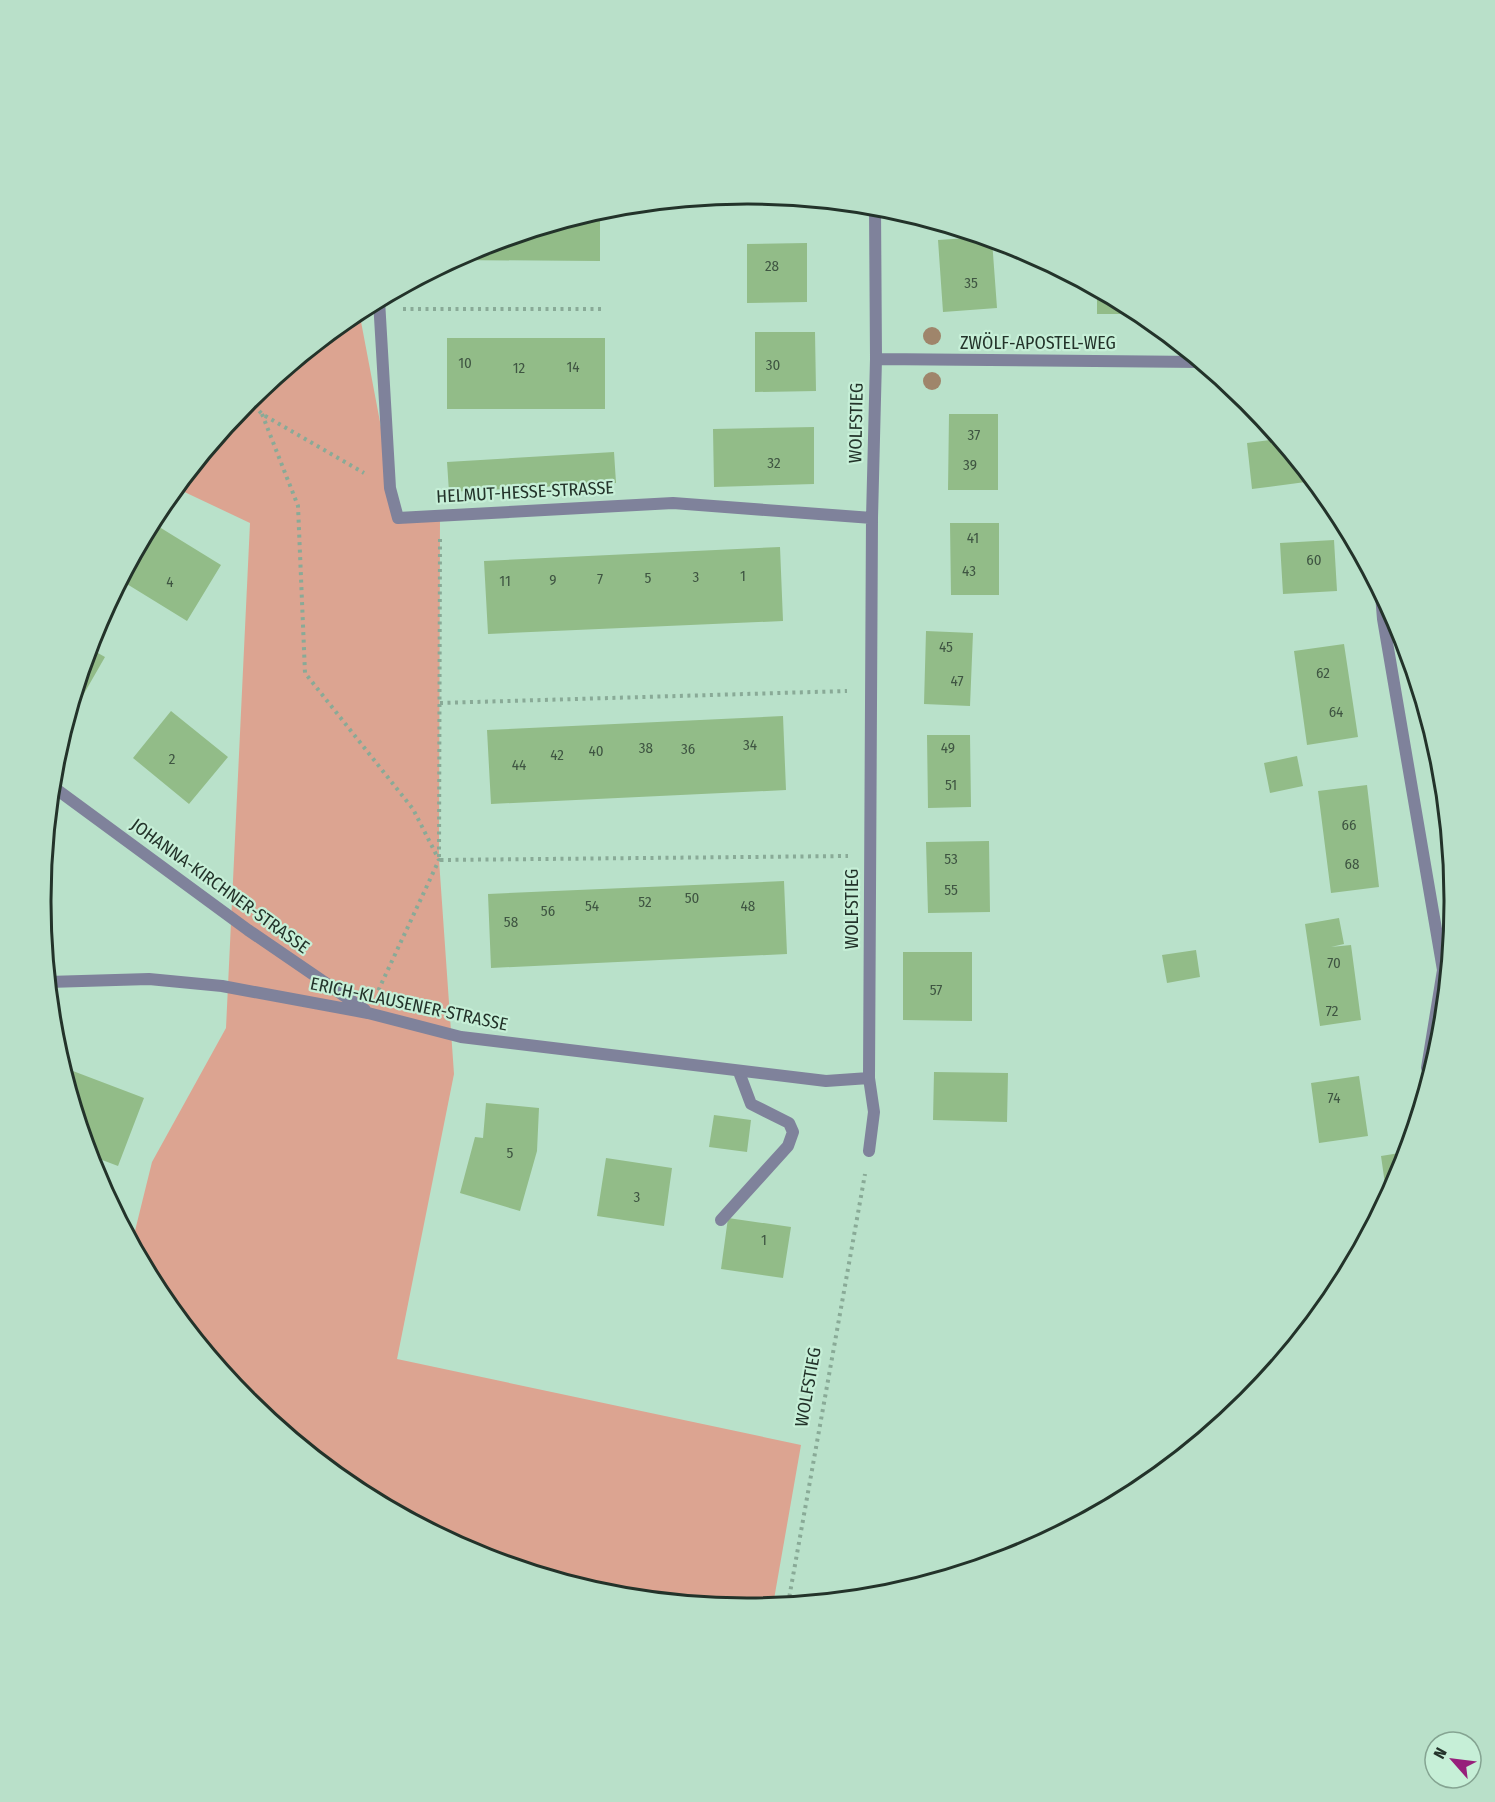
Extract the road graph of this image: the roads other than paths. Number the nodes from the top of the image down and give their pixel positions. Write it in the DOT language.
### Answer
graph roads {
  1 [pos="875,217"];
  2 [pos="380,310"];
  3 [pos="876,359"];
  4 [pos="1189,362"];
  5 [pos="872,518"];
  6 [pos="1383,616"];
  7 [pos="60,792"];
  8 [pos="1441,961"];
  9 [pos="56,982"];
  10 [pos="369,1013"];
  11 [pos="739,1072"];
  12 [pos="869,1078"];
  13 [pos="869,1151"];
  14 [pos="721,1220"];
  1 -- 3 [label="street, WOLFSTIEG"];
  2 -- 5 [label="street, HELMUT-HESSE-STRASSE"];
  3 -- 4 [label="street, ZWÖLF-APOSTEL-WEG"];
  3 -- 5 [label="street, WOLFSTIEG"];
  5 -- 12 [label="street, WOLFSTIEG"];
  6 -- 8 [label="street"];
  7 -- 10 [label="street, JOHANNA-KIRCHNER-STRASSE"];
  9 -- 10 [label="street, ERICH-KLAUSENER-STRASSE"];
  10 -- 11 [label="street, ERICH-KLAUSENER-STRASSE"];
  11 -- 12 [label="street, ERICH-KLAUSENER-STRASSE"];
  11 -- 14 [label="street"];
  12 -- 13 [label="street, WOLFSTIEG"];
}
